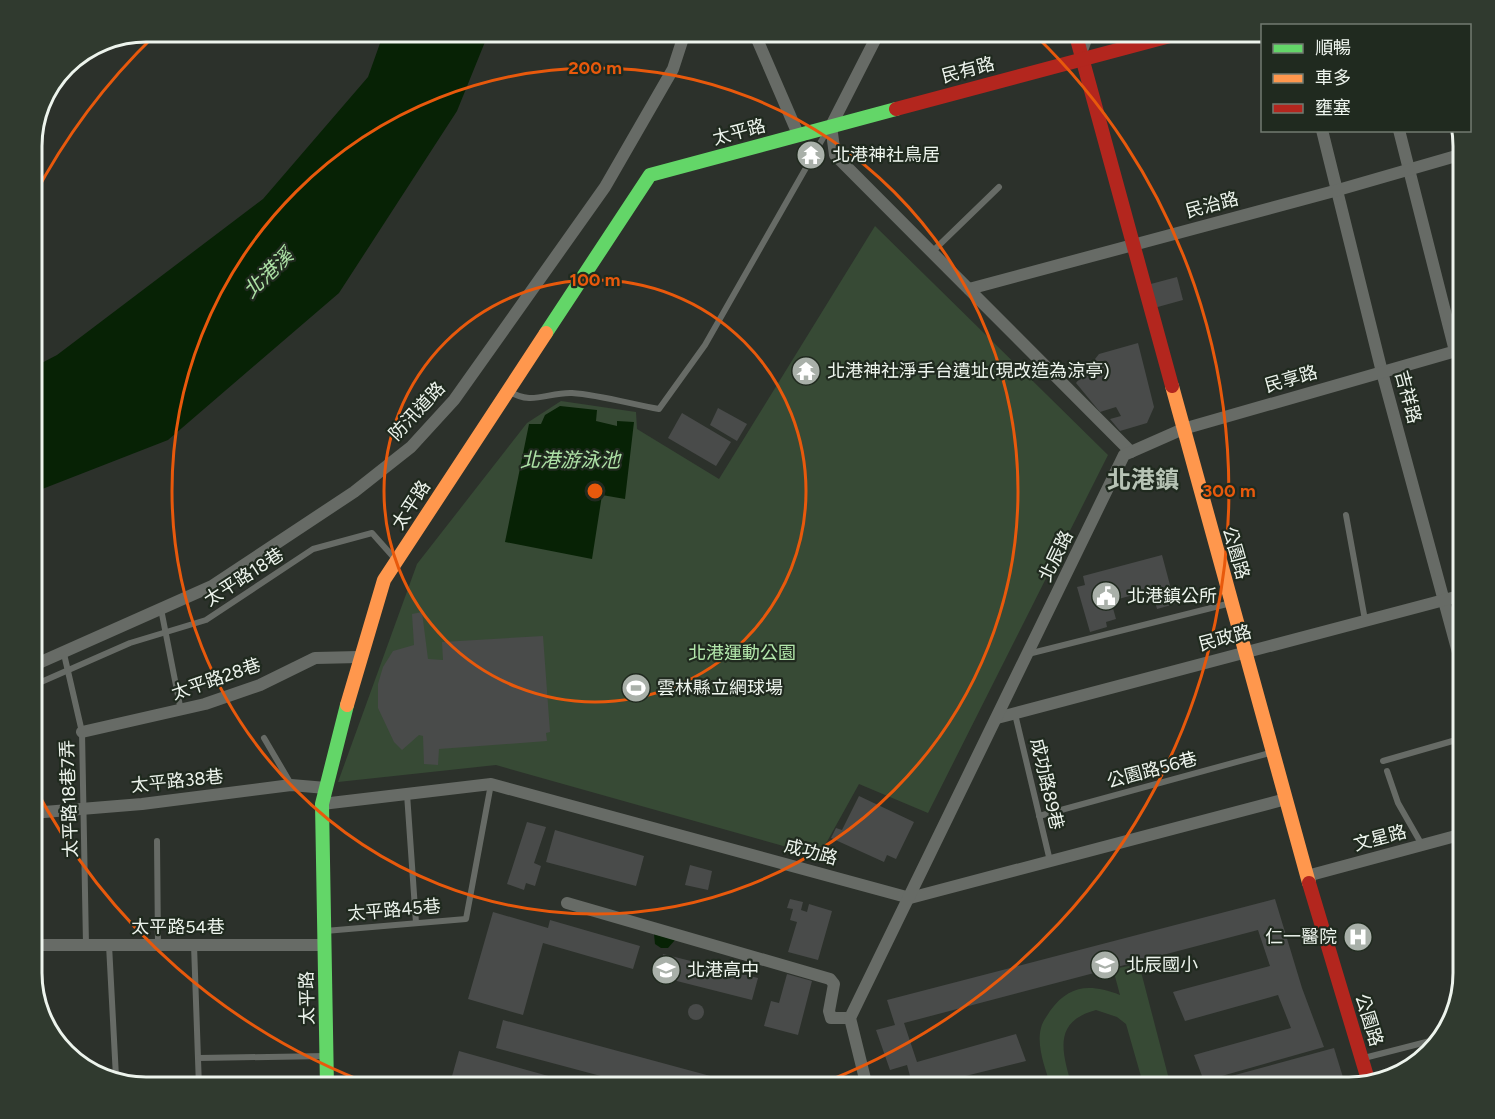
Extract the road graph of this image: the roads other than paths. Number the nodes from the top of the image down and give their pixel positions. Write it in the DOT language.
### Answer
graph roads {
  1 [pos="682,42"];
  2 [pos="758,42"];
  3 [pos="874,42"];
  4 [pos="1078,42"];
  5 [pos="1089,42"];
  6 [pos="1146,42"];
  7 [pos="1083,58"];
  8 [pos="831,126"];
  9 [pos="1323,132"];
  10 [pos="1400,132"];
  11 [pos="798,135"];
  12 [pos="1453,157"];
  13 [pos="1409,169"];
  14 [pos="999,188"];
  15 [pos="1338,190"];
  16 [pos="1132,244"];
  17 [pos="932,252"];
  18 [pos="969,289"];
  19 [pos="1453,325"];
  20 [pos="1453,352"];
  21 [pos="1382,372"];
  22 [pos="507,390"];
  23 [pos="1183,429"];
  24 [pos="1131,452"];
  25 [pos="1346,515"];
  26 [pos="396,560"];
  27 [pos="1453,598"];
  28 [pos="1444,601"];
  29 [pos="1232,603"];
  30 [pos="161,609"];
  31 [pos="1365,621"];
  32 [pos="166,632"];
  33 [pos="1453,632"];
  34 [pos="1245,651"];
  35 [pos="64,654"];
  36 [pos="1028,654"];
  37 [pos="359,657"];
  38 [pos="42,662"];
  39 [pos="68,670"];
  40 [pos="42,682"];
  41 [pos="182,711"];
  42 [pos="1015,714"];
  43 [pos="997,718"];
  44 [pos="82,732"];
  45 [pos="264,738"];
  46 [pos="1453,741"];
  47 [pos="1273,752"];
  48 [pos="1383,760"];
  49 [pos="1387,771"];
  50 [pos="491,784"];
  51 [pos="291,785"];
  52 [pos="326,788"];
  53 [pos="407,794"];
  54 [pos="1286,799"];
  55 [pos="322,804"];
  56 [pos="85,808"];
  57 [pos="42,812"];
  58 [pos="1039,816"];
  59 [pos="1453,837"];
  60 [pos="157,841"];
  61 [pos="1422,845"];
  62 [pos="1050,861"];
  63 [pos="1306,876"];
  64 [pos="910,898"];
  65 [pos="567,903"];
  66 [pos="416,923"];
  67 [pos="324,938"];
  68 [pos="42,945"];
  69 [pos="86,945"];
  70 [pos="109,945"];
  71 [pos="158,945"];
  72 [pos="194,945"];
  73 [pos="850,1018"];
  74 [pos="1427,1042"];
  75 [pos="326,1056"];
  76 [pos="199,1058"];
  77 [pos="1362,1058"];
  78 [pos="116,1073"];
  79 [pos="1367,1075"];
  80 [pos="199,1077"];
  81 [pos="327,1077"];
  82 [pos="864,1077"];
  1 -- 30 [label="street, 防汛道路"];
  2 -- 11 [label="street"];
  3 -- 8 [label="street"];
  4 -- 7 [label="street, 公園路"];
  5 -- 7 [label="lane"];
  6 -- 7 [label="street, 民有路"];
  7 -- 8 [label="street, 民有路"];
  7 -- 16 [label="street, 公園路"];
  8 -- 11 [label="street, 太平路"];
  8 -- 17 [label="street"];
  8 -- 22 [label="lane"];
  9 -- 15 [label="street, 吉祥路"];
  10 -- 13 [label="street"];
  11 -- 22 [label="street, 太平路"];
  12 -- 13 [label="street, 民治路"];
  13 -- 15 [label="street, 民治路"];
  13 -- 19 [label="street"];
  14 -- 17 [label="lane"];
  15 -- 16 [label="street, 民治路"];
  15 -- 21 [label="street, 吉祥路"];
  16 -- 18 [label="street, 民治路"];
  16 -- 23 [label="street, 公園路"];
  17 -- 18 [label="street"];
  18 -- 24 [label="street"];
  20 -- 21 [label="street, 民享路"];
  21 -- 23 [label="street, 民享路"];
  21 -- 28 [label="street, 吉祥路"];
  22 -- 26 [label="street, 太平路"];
  23 -- 24 [label="street, 民享路"];
  23 -- 29 [label="street, 公園路"];
  24 -- 36 [label="street, 北辰路"];
  25 -- 31 [label="lane"];
  26 -- 32 [label="lane, 太平路18巷"];
  26 -- 37 [label="street, 太平路"];
  27 -- 28 [label="street, 民政路"];
  28 -- 31 [label="street, 民政路"];
  28 -- 33 [label="street, 吉祥路"];
  29 -- 34 [label="street, 公園路"];
  29 -- 36 [label="lane"];
  30 -- 32 [label="lane"];
  30 -- 35 [label="street, 防汛道路"];
  31 -- 34 [label="street, 民政路"];
  32 -- 39 [label="lane, 太平路18巷"];
  32 -- 41 [label="lane"];
  34 -- 42 [label="street, 民政路"];
  34 -- 47 [label="street, 公園路"];
  35 -- 38 [label="street, 防汛道路"];
  35 -- 39 [label="lane, 太平路18巷7弄"];
  36 -- 43 [label="street, 北辰路"];
  37 -- 41 [label="street, 太平路28巷"];
  37 -- 52 [label="street, 太平路"];
  39 -- 40 [label="lane, 太平路18巷"];
  39 -- 44 [label="lane, 太平路18巷7弄"];
  41 -- 44 [label="street, 太平路28巷"];
  42 -- 43 [label="street, 民政路"];
  42 -- 58 [label="lane, 成功路89巷"];
  43 -- 64 [label="street, 北辰路"];
  44 -- 56 [label="lane, 太平路18巷7弄"];
  45 -- 51 [label="lane"];
  46 -- 48 [label="lane"];
  47 -- 54 [label="street, 公園路"];
  47 -- 58 [label="lane, 公園路56巷"];
  49 -- 61 [label="lane"];
  50 -- 53 [label="street, 成功路"];
  50 -- 64 [label="street, 成功路"];
  50 -- 66 [label="lane, 太平路45巷"];
  51 -- 52 [label="street, 太平路38巷"];
  51 -- 56 [label="street, 太平路38巷"];
  52 -- 55 [label="street, 太平路"];
  53 -- 55 [label="street, 成功路"];
  53 -- 66 [label="lane"];
  54 -- 62 [label="street"];
  54 -- 63 [label="street, 公園路"];
  55 -- 67 [label="street, 太平路"];
  56 -- 57 [label="street, 太平路38巷"];
  56 -- 69 [label="lane, 太平路18巷7弄"];
  58 -- 62 [label="lane, 成功路89巷"];
  59 -- 61 [label="street, 文星路"];
  60 -- 71 [label="lane"];
  61 -- 63 [label="street, 文星路"];
  62 -- 64 [label="street"];
  63 -- 77 [label="street, 公園路"];
  64 -- 73 [label="street, 北辰路"];
  65 -- 73 [label="street"];
  66 -- 67 [label="lane, 太平路45巷"];
  67 -- 72 [label="street, 太平路54巷"];
  67 -- 75 [label="street, 太平路"];
  68 -- 69 [label="street, 太平路54巷"];
  69 -- 70 [label="street, 太平路54巷"];
  70 -- 71 [label="street, 太平路54巷"];
  70 -- 78 [label="lane"];
  71 -- 72 [label="street, 太平路54巷"];
  72 -- 76 [label="lane"];
  73 -- 82 [label="street"];
  74 -- 77 [label="lane"];
  75 -- 76 [label="lane"];
  75 -- 81 [label="street, 太平路"];
  76 -- 80 [label="lane"];
  77 -- 79 [label="street, 公園路"];
}
